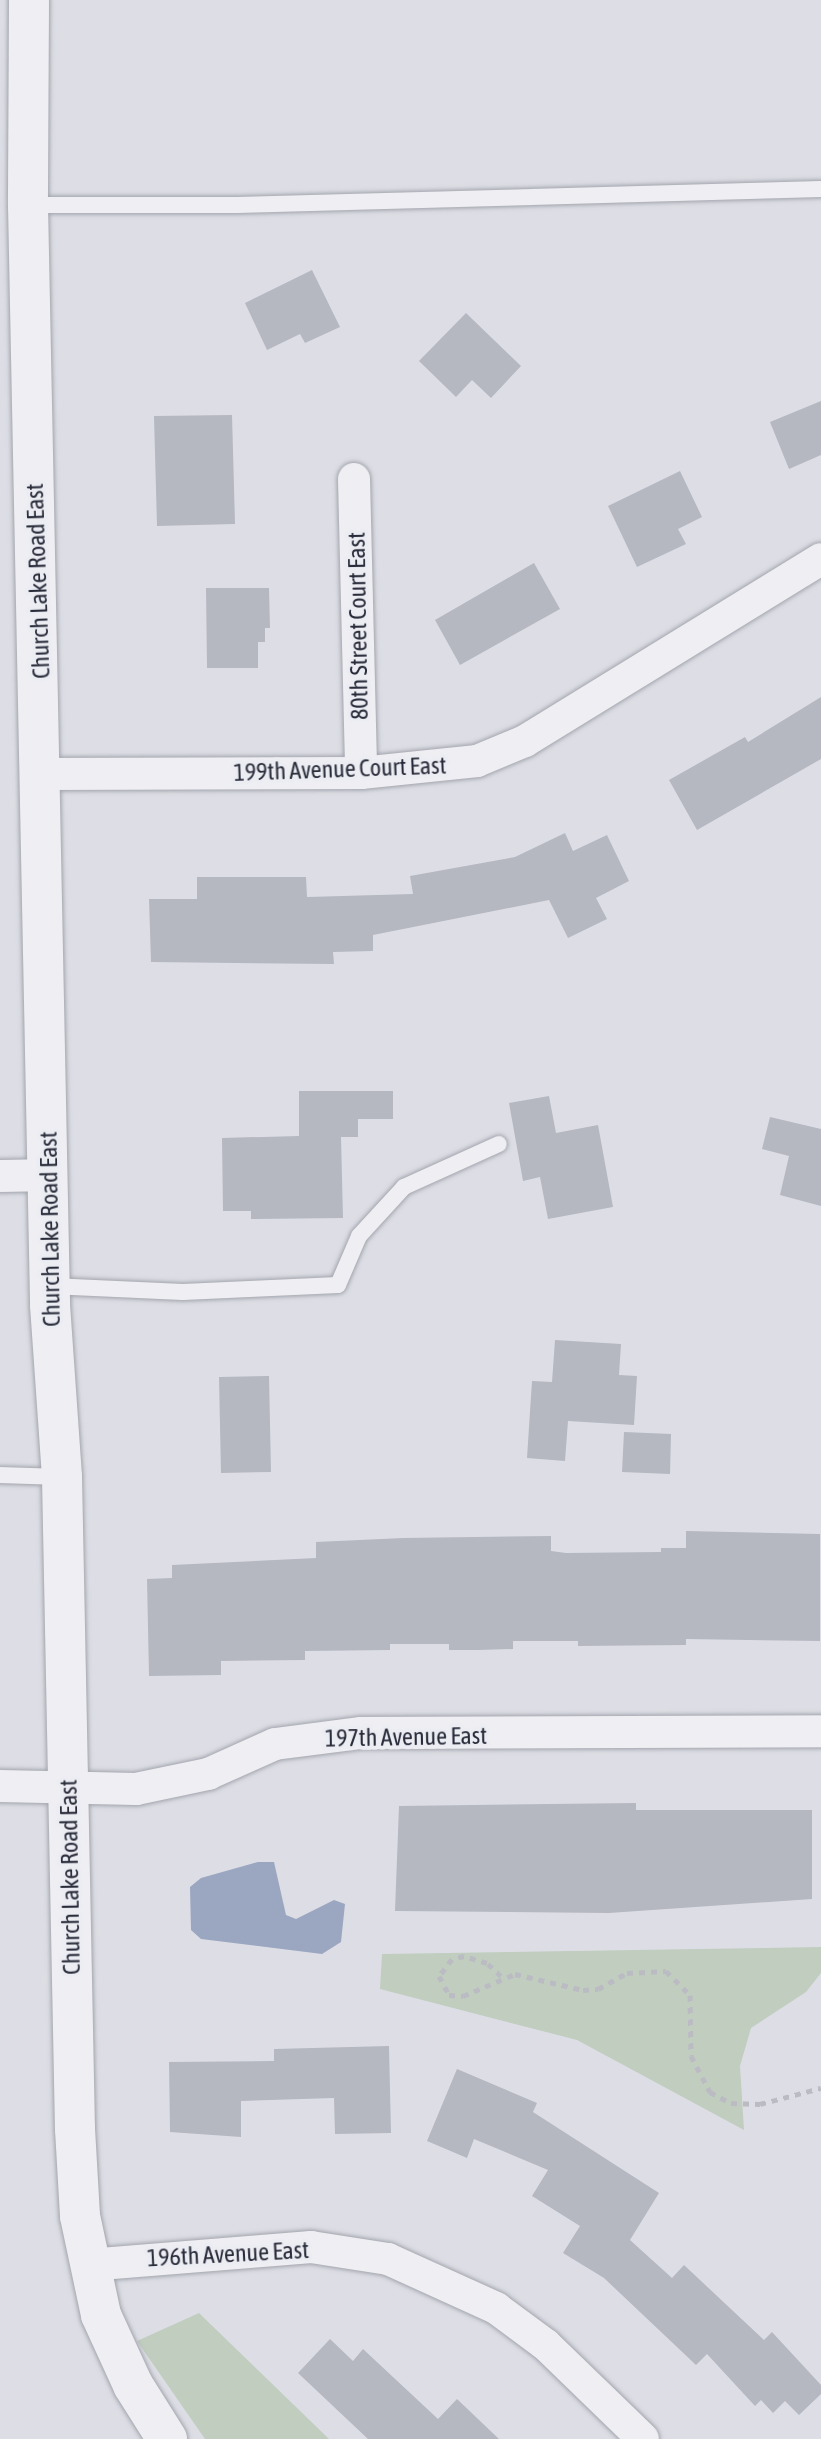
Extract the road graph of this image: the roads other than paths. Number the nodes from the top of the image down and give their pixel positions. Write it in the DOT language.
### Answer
graph roads {
  1 [pos="29,0"];
  2 [pos="821,189"];
  3 [pos="28,205"];
  4 [pos="354,479"];
  5 [pos="821,559"];
  6 [pos="361,773"];
  7 [pos="43,774"];
  8 [pos="499,1144"];
  9 [pos="49,1175"];
  10 [pos="0,1176"];
  11 [pos="50,1286"];
  12 [pos="0,1475"];
  13 [pos="62,1477"];
  14 [pos="821,1731"];
  15 [pos="0,1786"];
  16 [pos="68,1787"];
  17 [pos="88,2265"];
  18 [pos="167,2439"];
  19 [pos="643,2439"];
  1 -- 3 [label="street, Church Lake Road East"];
  2 -- 3 [label="lane"];
  3 -- 7 [label="street, Church Lake Road East"];
  4 -- 6 [label="street, 80th Street Court East"];
  5 -- 6 [label="street, 199th Avenue Court East"];
  6 -- 7 [label="street, 199th Avenue Court East"];
  7 -- 9 [label="street, Church Lake Road East"];
  8 -- 11 [label="lane"];
  9 -- 10 [label="street"];
  9 -- 11 [label="street, Church Lake Road East"];
  11 -- 13 [label="street, Church Lake Road East"];
  12 -- 13 [label="lane"];
  13 -- 16 [label="street, Church Lake Road East"];
  14 -- 16 [label="street, 197th Avenue East"];
  15 -- 16 [label="street, 197th Avenue East"];
  16 -- 17 [label="street, Church Lake Road East"];
  17 -- 18 [label="street, Church Lake Road East"];
  17 -- 19 [label="street, 196th Avenue East"];
}
